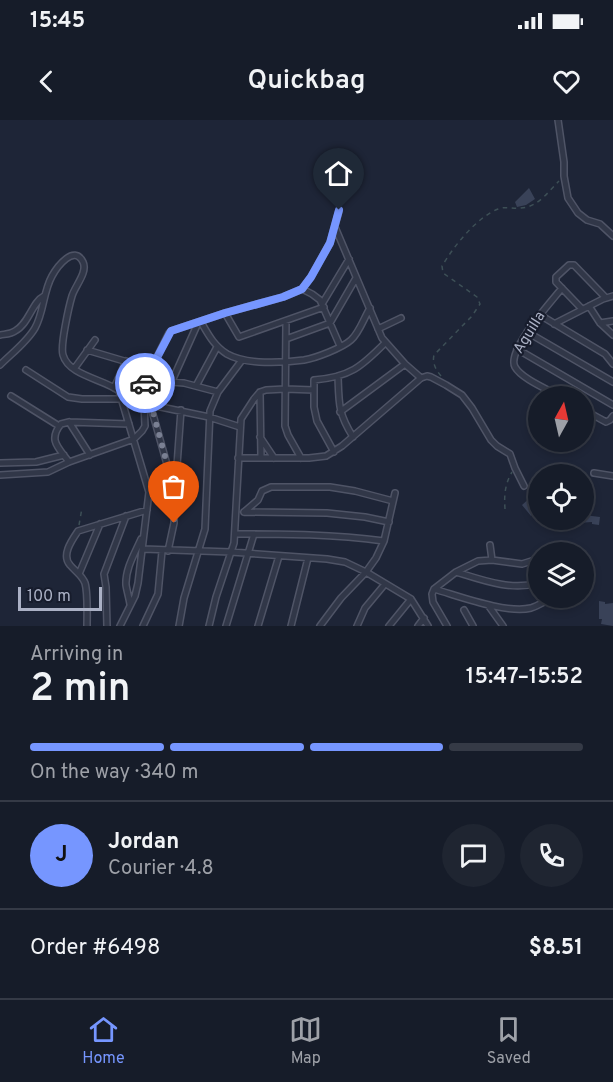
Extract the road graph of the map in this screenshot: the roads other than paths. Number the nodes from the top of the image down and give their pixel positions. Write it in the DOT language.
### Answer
graph roads {
  1 [pos="558,120"];
  2 [pos="339,210"];
  3 [pos="335,227"];
  4 [pos="613,236"];
  5 [pos="349,259"];
  6 [pos="356,278"];
  7 [pos="562,288"];
  8 [pos="302,289"];
  9 [pos="44,296"];
  10 [pos="613,296"];
  11 [pos="606,298"];
  12 [pos="323,305"];
  13 [pos="589,306"];
  14 [pos="370,309"];
  15 [pos="582,309"];
  16 [pos="225,313"];
  17 [pos="540,315"];
  18 [pos="401,318"];
  19 [pos="285,321"];
  20 [pos="613,321"];
  21 [pos="199,322"];
  22 [pos="330,323"];
  23 [pos="600,323"];
  24 [pos="554,324"];
  25 [pos="378,329"];
  26 [pos="527,332"];
  27 [pos="0,335"];
  28 [pos="613,335"];
  29 [pos="286,339"];
  30 [pos="95,340"];
  31 [pos="385,343"];
  32 [pos="340,346"];
  33 [pos="217,347"];
  34 [pos="518,349"];
  35 [pos="87,350"];
  36 [pos="242,360"];
  37 [pos="126,361"];
  38 [pos="285,361"];
  39 [pos="0,364"];
  40 [pos="405,364"];
  41 [pos="613,364"];
  42 [pos="74,369"];
  43 [pos="151,369"];
  44 [pos="26,370"];
  45 [pos="338,376"];
  46 [pos="421,378"];
  47 [pos="146,380"];
  48 [pos="172,381"];
  49 [pos="613,382"];
  50 [pos="196,386"];
  51 [pos="541,386"];
  52 [pos="114,388"];
  53 [pos="285,389"];
  54 [pos="314,390"];
  55 [pos="218,392"];
  56 [pos="260,392"];
  57 [pos="11,396"];
  58 [pos="122,399"];
  59 [pos="147,404"];
  60 [pos="613,405"];
  61 [pos="181,410"];
  62 [pos="340,412"];
  63 [pos="594,415"];
  64 [pos="613,416"];
  65 [pos="209,417"];
  66 [pos="69,422"];
  67 [pos="129,423"];
  68 [pos="59,426"];
  69 [pos="240,427"];
  70 [pos="260,436"];
  71 [pos="353,437"];
  72 [pos="134,439"];
  73 [pos="334,452"];
  74 [pos="90,454"];
  75 [pos="64,455"];
  76 [pos="238,458"];
  77 [pos="261,458"];
  78 [pos="274,458"];
  79 [pos="301,458"];
  80 [pos="69,462"];
  81 [pos="0,463"];
  82 [pos="594,473"];
  83 [pos="0,475"];
  84 [pos="613,476"];
  85 [pos="524,486"];
  86 [pos="175,493"];
  87 [pos="395,493"];
  88 [pos="393,501"];
  89 [pos="147,510"];
  90 [pos="236,512"];
  91 [pos="244,512"];
  92 [pos="126,516"];
  93 [pos="389,522"];
  94 [pos="100,524"];
  95 [pos="235,534"];
  96 [pos="254,534"];
  97 [pos="384,541"];
  98 [pos="490,545"];
  99 [pos="140,551"];
  100 [pos="165,551"];
  101 [pos="198,551"];
  102 [pos="231,552"];
  103 [pos="249,554"];
  104 [pos="279,556"];
  105 [pos="308,558"];
  106 [pos="492,560"];
  107 [pos="528,563"];
  108 [pos="366,572"];
  109 [pos="456,572"];
  110 [pos="79,574"];
  111 [pos="386,584"];
  112 [pos="528,586"];
  113 [pos="434,589"];
  114 [pos="411,599"];
  115 [pos="130,605"];
  116 [pos="488,605"];
  117 [pos="531,608"];
  118 [pos="465,610"];
  119 [pos="424,618"];
  120 [pos="87,626"];
  121 [pos="107,626"];
  122 [pos="120,626"];
  123 [pos="143,626"];
  124 [pos="179,626"];
  125 [pos="209,626"];
  126 [pos="226,626"];
  127 [pos="258,626"];
  128 [pos="291,626"];
  129 [pos="320,626"];
  130 [pos="357,626"];
  131 [pos="389,626"];
  132 [pos="418,626"];
  133 [pos="428,626"];
  134 [pos="447,626"];
  135 [pos="472,626"];
  136 [pos="503,626"];
  1 -- 4 [label="street"];
  2 -- 3 [label="street"];
  3 -- 5 [label="street"];
  3 -- 8 [label="street"];
  5 -- 6 [label="street"];
  5 -- 12 [label="street"];
  6 -- 14 [label="street"];
  6 -- 22 [label="street"];
  7 -- 11 [label="street"];
  7 -- 15 [label="street"];
  7 -- 17 [label="street, Aguilla"];
  8 -- 12 [label="street"];
  8 -- 16 [label="street"];
  9 -- 27 [label="street"];
  9 -- 39 [label="street"];
  9 -- 42 [label="street"];
  10 -- 11 [label="street"];
  11 -- 13 [label="street"];
  12 -- 19 [label="street"];
  12 -- 22 [label="street"];
  13 -- 15 [label="street"];
  13 -- 23 [label="street"];
  14 -- 25 [label="street"];
  14 -- 32 [label="street"];
  15 -- 24 [label="street"];
  16 -- 19 [label="street"];
  16 -- 21 [label="street"];
  17 -- 24 [label="street"];
  17 -- 26 [label="street, Aguilla"];
  18 -- 25 [label="street"];
  19 -- 29 [label="street"];
  20 -- 23 [label="street"];
  21 -- 33 [label="street"];
  21 -- 43 [label="street"];
  21 -- 48 [label="street"];
  22 -- 29 [label="street"];
  22 -- 32 [label="street"];
  23 -- 28 [label="street"];
  24 -- 41 [label="street"];
  25 -- 31 [label="street"];
  26 -- 34 [label="street, Aguilla"];
  26 -- 49 [label="street"];
  29 -- 38 [label="street"];
  30 -- 35 [label="street"];
  31 -- 40 [label="street"];
  31 -- 45 [label="street"];
  32 -- 38 [label="street"];
  33 -- 36 [label="street"];
  33 -- 50 [label="street"];
  34 -- 51 [label="street, Aguilla"];
  34 -- 60 [label="street"];
  35 -- 37 [label="street"];
  35 -- 42 [label="street"];
  36 -- 38 [label="street"];
  36 -- 55 [label="street"];
  37 -- 43 [label="street"];
  37 -- 52 [label="street"];
  38 -- 53 [label="street"];
  40 -- 46 [label="street"];
  40 -- 62 [label="street"];
  42 -- 52 [label="street"];
  43 -- 47 [label="street"];
  44 -- 58 [label="street"];
  45 -- 54 [label="street"];
  45 -- 62 [label="street"];
  46 -- 71 [label="street"];
  46 -- 85 [label="street"];
  47 -- 48 [label="street"];
  47 -- 59 [label="street"];
  48 -- 50 [label="street"];
  50 -- 55 [label="street"];
  52 -- 58 [label="street"];
  53 -- 54 [label="street"];
  53 -- 56 [label="street"];
  53 -- 79 [label="street"];
  54 -- 73 [label="street"];
  55 -- 65 [label="street"];
  56 -- 69 [label="street"];
  56 -- 70 [label="street"];
  57 -- 68 [label="street"];
  58 -- 59 [label="street"];
  58 -- 67 [label="street"];
  59 -- 61 [label="street"];
  59 -- 72 [label="street"];
  59 -- 86 [label="street"];
  61 -- 65 [label="street"];
  61 -- 86 [label="street"];
  62 -- 71 [label="street"];
  63 -- 64 [label="street"];
  65 -- 69 [label="street"];
  65 -- 101 [label="street"];
  66 -- 67 [label="street"];
  66 -- 68 [label="street"];
  66 -- 74 [label="street"];
  67 -- 72 [label="street"];
  68 -- 75 [label="street"];
  69 -- 76 [label="street"];
  70 -- 77 [label="street"];
  70 -- 78 [label="street"];
  71 -- 73 [label="street"];
  72 -- 74 [label="street"];
  72 -- 89 [label="street"];
  73 -- 79 [label="street"];
  74 -- 80 [label="street"];
  75 -- 80 [label="street"];
  75 -- 81 [label="street"];
  76 -- 77 [label="street"];
  76 -- 90 [label="street"];
  77 -- 78 [label="street"];
  78 -- 79 [label="street"];
  80 -- 83 [label="street"];
  82 -- 84 [label="street"];
  86 -- 100 [label="street"];
  87 -- 88 [label="street"];
  88 -- 91 [label="street"];
  88 -- 93 [label="street"];
  89 -- 92 [label="street"];
  89 -- 99 [label="street"];
  90 -- 91 [label="street"];
  90 -- 95 [label="street"];
  91 -- 93 [label="street"];
  92 -- 94 [label="street"];
  92 -- 121 [label="street"];
  93 -- 97 [label="street"];
  94 -- 110 [label="street"];
  94 -- 110 [label="street"];
  95 -- 96 [label="street"];
  95 -- 102 [label="street"];
  96 -- 97 [label="street"];
  96 -- 103 [label="street"];
  97 -- 108 [label="street"];
  98 -- 106 [label="street"];
  99 -- 100 [label="street"];
  99 -- 115 [label="street"];
  99 -- 115 [label="street"];
  100 -- 101 [label="street"];
  100 -- 123 [label="street"];
  101 -- 102 [label="street"];
  101 -- 124 [label="street"];
  102 -- 103 [label="street"];
  102 -- 125 [label="street"];
  103 -- 104 [label="street"];
  103 -- 126 [label="street"];
  104 -- 105 [label="street"];
  104 -- 127 [label="street"];
  105 -- 108 [label="street"];
  105 -- 128 [label="street"];
  106 -- 107 [label="street"];
  106 -- 109 [label="street"];
  108 -- 111 [label="street"];
  108 -- 129 [label="street"];
  109 -- 112 [label="street"];
  109 -- 113 [label="street"];
  110 -- 120 [label="street"];
  111 -- 114 [label="street"];
  111 -- 130 [label="street"];
  113 -- 116 [label="street"];
  113 -- 134 [label="street"];
  114 -- 119 [label="street"];
  114 -- 131 [label="street"];
  115 -- 122 [label="street"];
  116 -- 117 [label="street"];
  116 -- 136 [label="street"];
  118 -- 135 [label="street"];
  119 -- 132 [label="street"];
  119 -- 133 [label="street"];
}
